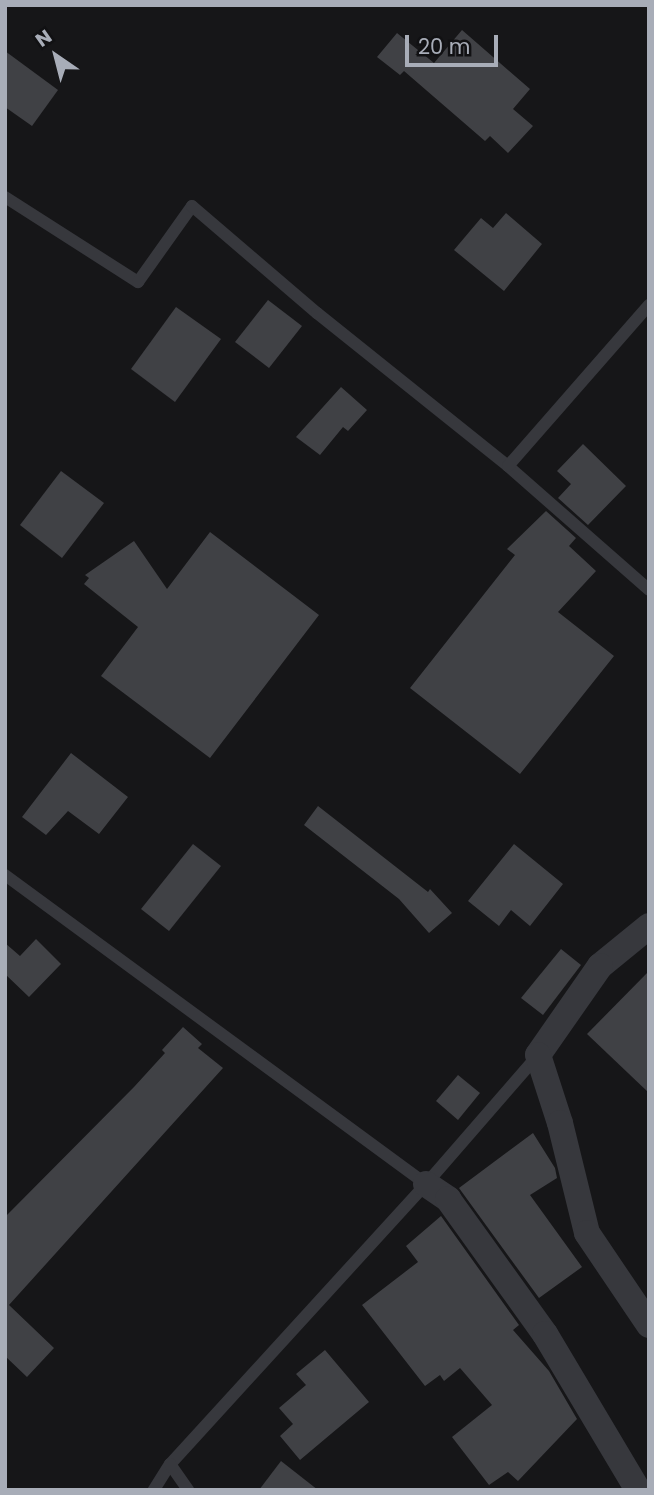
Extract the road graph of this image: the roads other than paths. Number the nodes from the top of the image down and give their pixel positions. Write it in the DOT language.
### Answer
graph roads {
  1 [pos="5,197"];
  2 [pos="649,305"];
  3 [pos="508,466"];
  4 [pos="649,590"];
  5 [pos="5,875"];
  6 [pos="649,926"];
  7 [pos="538,1055"];
  8 [pos="426,1184"];
  9 [pos="649,1325"];
  10 [pos="170,1464"];
  11 [pos="155,1490"];
  12 [pos="188,1490"];
  13 [pos="638,1490"];
  1 -- 3 [label="lane"];
  2 -- 3 [label="lane"];
  3 -- 4 [label="lane"];
  5 -- 8 [label="lane"];
  6 -- 7 [label="street"];
  7 -- 8 [label="lane"];
  7 -- 9 [label="street"];
  8 -- 10 [label="lane"];
  8 -- 13 [label="street"];
  10 -- 11 [label="lane"];
  10 -- 12 [label="lane"];
}
